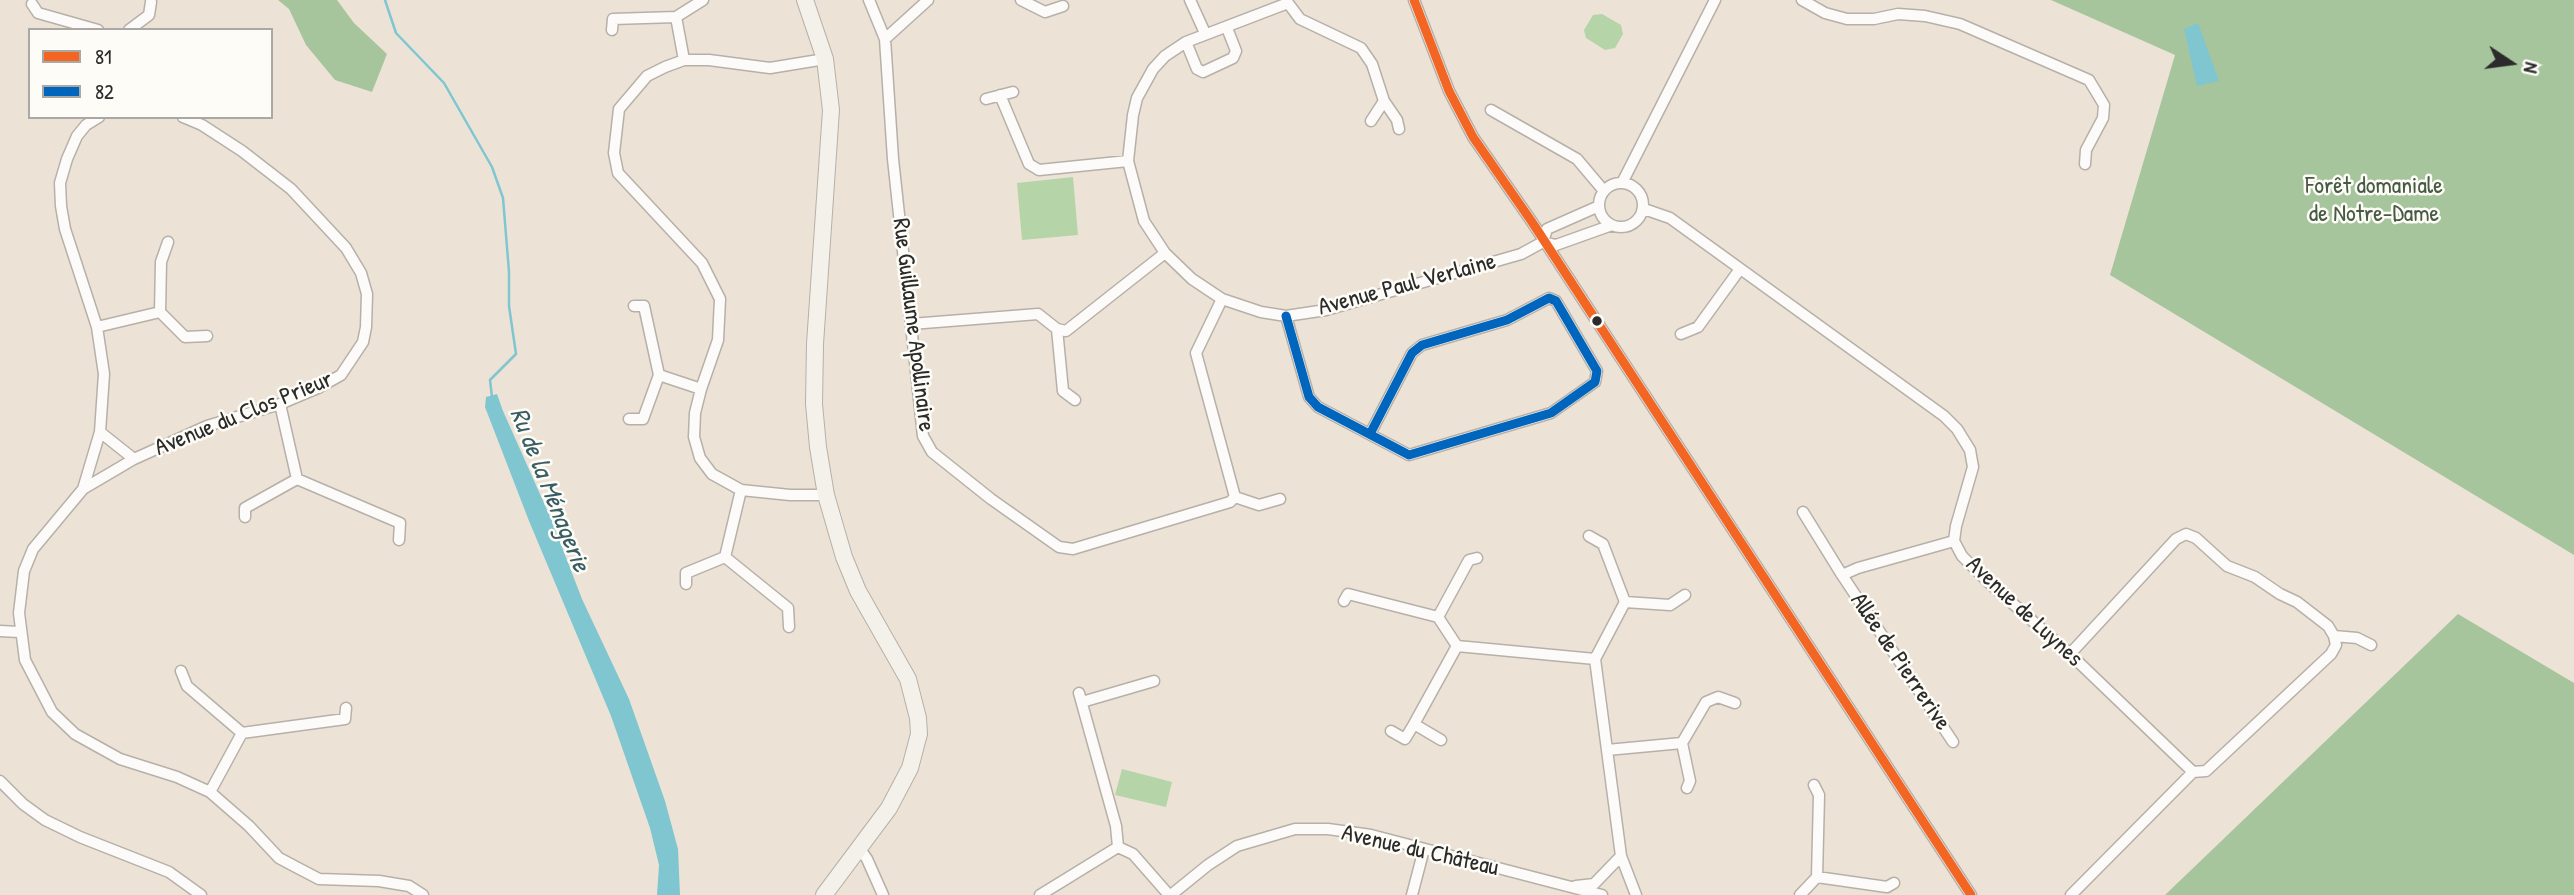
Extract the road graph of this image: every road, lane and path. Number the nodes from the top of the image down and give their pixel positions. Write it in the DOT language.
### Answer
graph roads {
  1 [pos="703,0"];
  2 [pos="805,0"];
  3 [pos="869,0"];
  4 [pos="928,0"];
  5 [pos="1021,0"];
  6 [pos="1190,0"];
  7 [pos="1414,0"];
  8 [pos="1715,0"];
  9 [pos="1802,0"];
  10 [pos="1287,1"];
  11 [pos="151,2"];
  12 [pos="32,4"];
  13 [pos="1063,6"];
  14 [pos="676,17"];
  15 [pos="1227,27"];
  16 [pos="91,28"];
  17 [pos="131,28"];
  18 [pos="612,30"];
  19 [pos="1205,33"];
  20 [pos="885,39"];
  21 [pos="1186,42"];
  22 [pos="825,59"];
  23 [pos="684,60"];
  24 [pos="1013,92"];
  25 [pos="1000,95"];
  26 [pos="986,99"];
  27 [pos="1384,101"];
  28 [pos="1491,110"];
  29 [pos="96,119"];
  30 [pos="188,119"];
  31 [pos="1371,121"];
  32 [pos="1399,129"];
  33 [pos="1128,161"];
  34 [pos="2085,164"];
  35 [pos="1622,183"];
  36 [pos="1604,191"];
  37 [pos="1599,206"];
  38 [pos="1644,209"];
  39 [pos="1612,225"];
  40 [pos="168,242"];
  41 [pos="1543,242"];
  42 [pos="1165,253"];
  43 [pos="1740,269"];
  44 [pos="1222,299"];
  45 [pos="634,306"];
  46 [pos="160,312"];
  47 [pos="1286,316"];
  48 [pos="911,324"];
  49 [pos="97,327"];
  50 [pos="1056,329"];
  51 [pos="1681,334"];
  52 [pos="207,336"];
  53 [pos="659,375"];
  54 [pos="701,389"];
  55 [pos="1075,400"];
  56 [pos="280,404"];
  57 [pos="629,419"];
  58 [pos="100,432"];
  59 [pos="1370,434"];
  60 [pos="134,459"];
  61 [pos="297,479"];
  62 [pos="83,489"];
  63 [pos="741,490"];
  64 [pos="826,495"];
  65 [pos="1235,496"];
  66 [pos="1280,499"];
  67 [pos="1803,512"];
  68 [pos="245,517"];
  69 [pos="1589,536"];
  70 [pos="399,540"];
  71 [pos="1954,541"];
  72 [pos="725,557"];
  73 [pos="1477,558"];
  74 [pos="1842,575"];
  75 [pos="686,584"];
  76 [pos="1685,595"];
  77 [pos="1344,601"];
  78 [pos="1625,602"];
  79 [pos="1438,617"];
  80 [pos="789,627"];
  81 [pos="0,631"];
  82 [pos="19,632"];
  83 [pos="2334,636"];
  84 [pos="2371,645"];
  85 [pos="1457,646"];
  86 [pos="2070,654"];
  87 [pos="1595,659"];
  88 [pos="181,671"];
  89 [pos="1154,681"];
  90 [pos="1735,703"];
  91 [pos="346,708"];
  92 [pos="1414,724"];
  93 [pos="1391,731"];
  94 [pos="242,733"];
  95 [pos="1441,740"];
  96 [pos="1953,742"];
  97 [pos="1682,744"];
  98 [pos="1607,751"];
  99 [pos="2193,772"];
  100 [pos="0,781"];
  101 [pos="1814,785"];
  102 [pos="1687,788"];
  103 [pos="210,792"];
  104 [pos="1118,847"];
  105 [pos="860,849"];
  106 [pos="1424,849"];
  107 [pos="1620,856"];
  108 [pos="1817,877"];
  109 [pos="1894,883"];
  110 [pos="1567,887"];
  111 [pos="201,895"];
  112 [pos="423,895"];
  113 [pos="824,895"];
  114 [pos="883,895"];
  115 [pos="1040,895"];
  116 [pos="1170,895"];
  117 [pos="1412,895"];
  118 [pos="1602,895"];
  119 [pos="1636,895"];
  120 [pos="1800,895"];
  121 [pos="1972,895"];
  122 [pos="2071,895"];
  1 -- 14 [label="street"];
  2 -- 22 [label="street"];
  3 -- 20 [label="street, Rue Guillaume Apollinaire"];
  4 -- 20 [label="street"];
  5 -- 13 [label="street"];
  6 -- 19 [label="street"];
  7 -- 41 [label="street"];
  8 -- 35 [label="street"];
  9 -- 34 [label="street"];
  10 -- 15 [label="street, Avenue Paul Verlaine"];
  10 -- 27 [label="street"];
  11 -- 17 [label="street"];
  12 -- 16 [label="street"];
  14 -- 18 [label="street"];
  14 -- 23 [label="street"];
  15 -- 19 [label="street, Avenue Paul Verlaine"];
  15 -- 21 [label="street"];
  19 -- 21 [label="street, Avenue Paul Verlaine"];
  20 -- 48 [label="street, Rue Guillaume Apollinaire"];
  21 -- 33 [label="street, Avenue Paul Verlaine"];
  22 -- 23 [label="street"];
  22 -- 64 [label="street"];
  23 -- 54 [label="street"];
  24 -- 25 [label="street"];
  25 -- 26 [label="street"];
  25 -- 33 [label="street"];
  27 -- 31 [label="street"];
  27 -- 32 [label="street"];
  28 -- 36 [label="street"];
  29 -- 49 [label="street, Avenue du Clos Prieur"];
  30 -- 56 [label="street, Avenue du Clos Prieur"];
  33 -- 42 [label="street, Avenue Paul Verlaine"];
  35 -- 36 [label="street"];
  35 -- 38 [label="street, Avenue de Luynes"];
  36 -- 37 [label="street"];
  37 -- 39 [label="street"];
  37 -- 41 [label="street"];
  38 -- 39 [label="street"];
  38 -- 43 [label="street, Avenue de Luynes"];
  39 -- 41 [label="street"];
  40 -- 46 [label="street"];
  41 -- 47 [label="street, Avenue Paul Verlaine"];
  41 -- 121 [label="street"];
  42 -- 44 [label="street, Avenue Paul Verlaine"];
  42 -- 50 [label="street"];
  43 -- 51 [label="street"];
  43 -- 71 [label="street, Avenue de Luynes"];
  44 -- 47 [label="street, Avenue Paul Verlaine"];
  44 -- 65 [label="street"];
  45 -- 53 [label="street"];
  46 -- 49 [label="street"];
  46 -- 52 [label="street"];
  47 -- 59 [label="street"];
  48 -- 50 [label="street"];
  48 -- 65 [label="street, Rue Guillaume Apollinaire"];
  49 -- 58 [label="street, Avenue du Clos Prieur"];
  50 -- 55 [label="street"];
  53 -- 54 [label="street"];
  53 -- 57 [label="street"];
  54 -- 63 [label="street"];
  56 -- 60 [label="street, Avenue du Clos Prieur"];
  56 -- 61 [label="street"];
  58 -- 60 [label="street, Avenue du Clos Prieur"];
  58 -- 62 [label="street, Avenue du Clos Prieur"];
  59 -- 59 [label="street"];
  60 -- 62 [label="street, Avenue du Clos Prieur"];
  61 -- 68 [label="street"];
  61 -- 70 [label="street"];
  62 -- 82 [label="street, Avenue du Clos Prieur"];
  63 -- 64 [label="street"];
  63 -- 72 [label="street"];
  64 -- 105 [label="street"];
  65 -- 66 [label="street"];
  67 -- 74 [label="street"];
  69 -- 78 [label="street"];
  71 -- 74 [label="street, Allée de Pierrerive"];
  71 -- 86 [label="street, Avenue de Luynes"];
  72 -- 75 [label="street"];
  72 -- 80 [label="street"];
  73 -- 79 [label="street"];
  74 -- 96 [label="street, Allée de Pierrerive"];
  76 -- 78 [label="street"];
  77 -- 79 [label="street"];
  78 -- 87 [label="street"];
  79 -- 85 [label="street"];
  81 -- 82 [label="street"];
  82 -- 103 [label="street, Avenue du Clos Prieur"];
  83 -- 84 [label="street"];
  83 -- 86 [label="street"];
  83 -- 99 [label="street"];
  85 -- 87 [label="street"];
  85 -- 92 [label="street"];
  86 -- 99 [label="street, Avenue de Luynes"];
  87 -- 98 [label="street"];
  88 -- 94 [label="street"];
  89 -- 104 [label="street"];
  90 -- 97 [label="street"];
  91 -- 94 [label="street"];
  92 -- 93 [label="street"];
  92 -- 95 [label="street"];
  94 -- 103 [label="street"];
  97 -- 98 [label="street"];
  97 -- 102 [label="street"];
  98 -- 107 [label="street"];
  99 -- 122 [label="street"];
  100 -- 111 [label="street"];
  101 -- 108 [label="street"];
  103 -- 112 [label="street, Avenue du Clos Prieur"];
  104 -- 115 [label="street"];
  104 -- 116 [label="street"];
  105 -- 113 [label="street"];
  105 -- 114 [label="street"];
  106 -- 110 [label="street, Avenue du Château"];
  106 -- 116 [label="street, Avenue du Château"];
  106 -- 117 [label="street"];
  107 -- 110 [label="street"];
  107 -- 119 [label="street"];
  108 -- 109 [label="street"];
  108 -- 120 [label="street"];
  110 -- 118 [label="street, Avenue du Château"];
}
